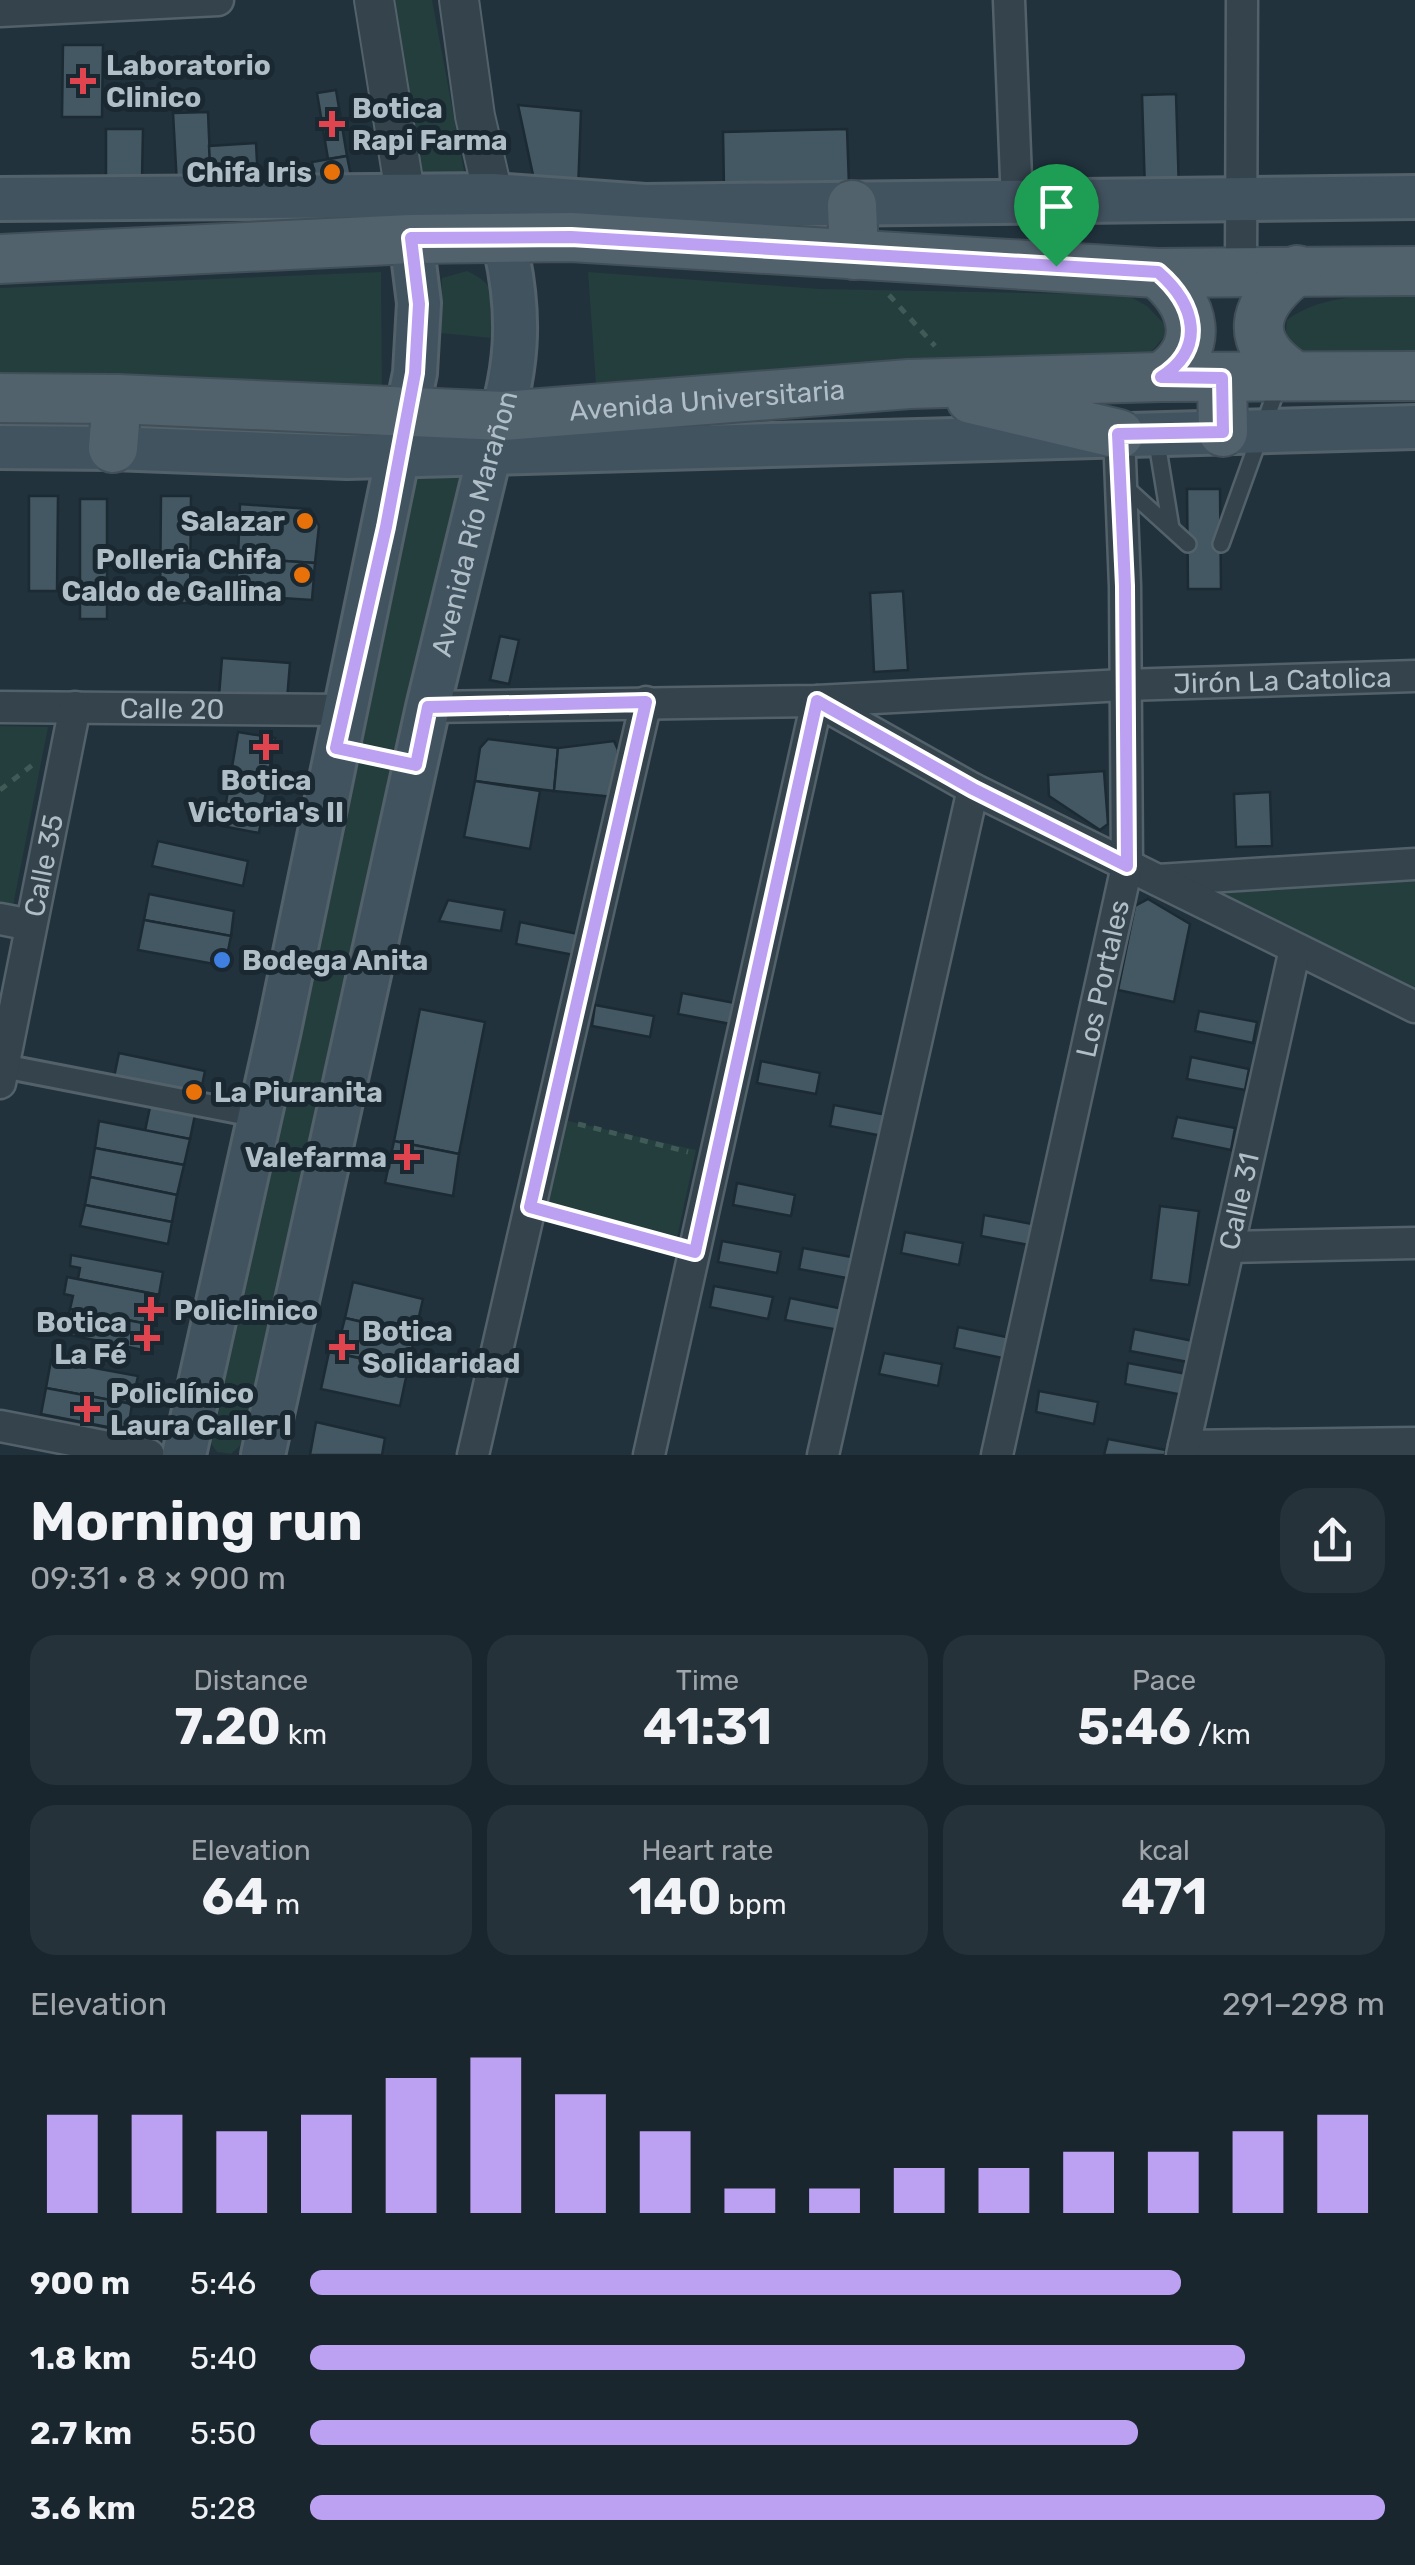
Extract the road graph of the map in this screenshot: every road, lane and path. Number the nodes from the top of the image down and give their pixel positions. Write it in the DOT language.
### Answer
graph roads {
  1 [pos="218,0"];
  2 [pos="374,0"];
  3 [pos="459,0"];
  4 [pos="1009,0"];
  5 [pos="1242,0"];
  6 [pos="117,3"];
  7 [pos="0,11"];
  8 [pos="1242,198"];
  9 [pos="1415,198"];
  10 [pos="0,199"];
  11 [pos="1017,203"];
  12 [pos="852,205"];
  13 [pos="409,216"];
  14 [pos="498,216"];
  15 [pos="854,254"];
  16 [pos="0,260"];
  17 [pos="1297,270"];
  18 [pos="1241,271"];
  19 [pos="1415,271"];
  20 [pos="1158,272"];
  21 [pos="1415,376"];
  22 [pos="1161,377"];
  23 [pos="1288,377"];
  24 [pos="1222,378"];
  25 [pos="967,382"];
  26 [pos="909,384"];
  27 [pos="0,398"];
  28 [pos="117,399"];
  29 [pos="1415,427"];
  30 [pos="1242,432"];
  31 [pos="402,434"];
  32 [pos="496,434"];
  33 [pos="1137,434"];
  34 [pos="0,447"];
  35 [pos="113,448"];
  36 [pos="1120,483"];
  37 [pos="1171,528"];
  38 [pos="1188,544"];
  39 [pos="1221,544"];
  40 [pos="1415,676"];
  41 [pos="1124,685"];
  42 [pos="817,701"];
  43 [pos="646,702"];
  44 [pos="0,707"];
  45 [pos="75,707"];
  46 [pos="428,707"];
  47 [pos="344,710"];
  48 [pos="973,789"];
  49 [pos="1415,864"];
  50 [pos="1127,866"];
  51 [pos="1156,880"];
  52 [pos="0,919"];
  53 [pos="31,925"];
  54 [pos="1295,949"];
  55 [pos="1415,1007"];
  56 [pos="2,1074"];
  57 [pos="260,1116"];
  58 [pos="551,1116"];
  59 [pos="716,1159"];
  60 [pos="530,1207"];
  61 [pos="1415,1243"];
  62 [pos="1229,1247"];
  63 [pos="695,1252"];
  64 [pos="0,1426"];
  65 [pos="1415,1442"];
  66 [pos="1184,1451"];
  67 [pos="149,1455"];
  68 [pos="184,1455"];
  69 [pos="263,1455"];
  70 [pos="473,1455"];
  71 [pos="649,1455"];
  72 [pos="823,1455"];
  73 [pos="997,1455"];
  1 -- 6 [label="street"];
  2 -- 13 [label="street"];
  3 -- 14 [label="street, Avenida Río Marañon"];
  4 -- 11 [label="street"];
  5 -- 8 [label="street"];
  6 -- 7 [label="street"];
  8 -- 9 [label="main road"];
  8 -- 11 [label="main road"];
  8 -- 18 [label="street"];
  10 -- 13 [label="main road"];
  11 -- 12 [label="main road"];
  12 -- 14 [label="main road"];
  12 -- 15 [label="main road"];
  13 -- 14 [label="main road"];
  13 -- 16 [label="main road"];
  13 -- 31 [label="main road"];
  14 -- 15 [label="main road"];
  14 -- 32 [label="main road, Avenida Río Marañon"];
  15 -- 20 [label="main road"];
  15 -- 25 [label="path"];
  17 -- 18 [label="main road"];
  17 -- 19 [label="main road"];
  17 -- 23 [label="main road"];
  18 -- 20 [label="main road"];
  20 -- 22 [label="main road"];
  21 -- 23 [label="main road, Avenida Universitaria"];
  22 -- 24 [label="main road, Avenida Universitaria"];
  22 -- 25 [label="main road, Avenida Universitaria"];
  23 -- 24 [label="main road, Avenida Universitaria"];
  23 -- 30 [label="lane"];
  24 -- 30 [label="main road"];
  25 -- 26 [label="main road, Avenida Universitaria"];
  26 -- 32 [label="main road, Avenida Universitaria"];
  26 -- 33 [label="main road"];
  27 -- 28 [label="main road, Avenida Universitaria"];
  28 -- 31 [label="main road, Avenida Universitaria"];
  28 -- 35 [label="main road"];
  29 -- 30 [label="main road, Avenida Universitaria"];
  30 -- 33 [label="main road, Avenida Universitaria"];
  30 -- 39 [label="lane"];
  31 -- 32 [label="main road, Avenida Universitaria"];
  31 -- 35 [label="main road, Avenida Universitaria"];
  31 -- 47 [label="main road"];
  32 -- 33 [label="main road, Avenida Universitaria"];
  32 -- 46 [label="main road, Avenida Río Marañon"];
  33 -- 36 [label="street, Los Portales"];
  33 -- 37 [label="lane"];
  34 -- 35 [label="main road, Avenida Universitaria"];
  36 -- 37 [label="lane"];
  36 -- 41 [label="street, Los Portales"];
  37 -- 38 [label="lane"];
  40 -- 41 [label="street, Jirón La Catolica"];
  41 -- 42 [label="street, Jirón La Catolica"];
  41 -- 50 [label="street, Los Portales"];
  42 -- 43 [label="street, Jirón La Catolica"];
  42 -- 48 [label="street"];
  42 -- 59 [label="street"];
  43 -- 46 [label="street, Jirón La Catolica"];
  43 -- 58 [label="street"];
  44 -- 45 [label="street, Calle 20"];
  45 -- 47 [label="street, Calle 20"];
  45 -- 53 [label="street, Calle 35"];
  46 -- 69 [label="main road, Avenida Río Marañon"];
  47 -- 57 [label="main road"];
  48 -- 50 [label="street"];
  48 -- 72 [label="street"];
  49 -- 51 [label="street"];
  50 -- 51 [label="street"];
  50 -- 73 [label="street, Los Portales"];
  51 -- 54 [label="street"];
  52 -- 53 [label="street"];
  53 -- 56 [label="street, Calle 35"];
  54 -- 55 [label="street"];
  54 -- 62 [label="street, Calle 31"];
  56 -- 57 [label="street"];
  57 -- 68 [label="main road"];
  58 -- 59 [label="path"];
  58 -- 60 [label="street"];
  59 -- 63 [label="street"];
  60 -- 63 [label="path"];
  60 -- 70 [label="street"];
  61 -- 62 [label="street"];
  62 -- 66 [label="street, Calle 31"];
  63 -- 71 [label="street"];
  64 -- 67 [label="street"];
  65 -- 66 [label="street"];
}
